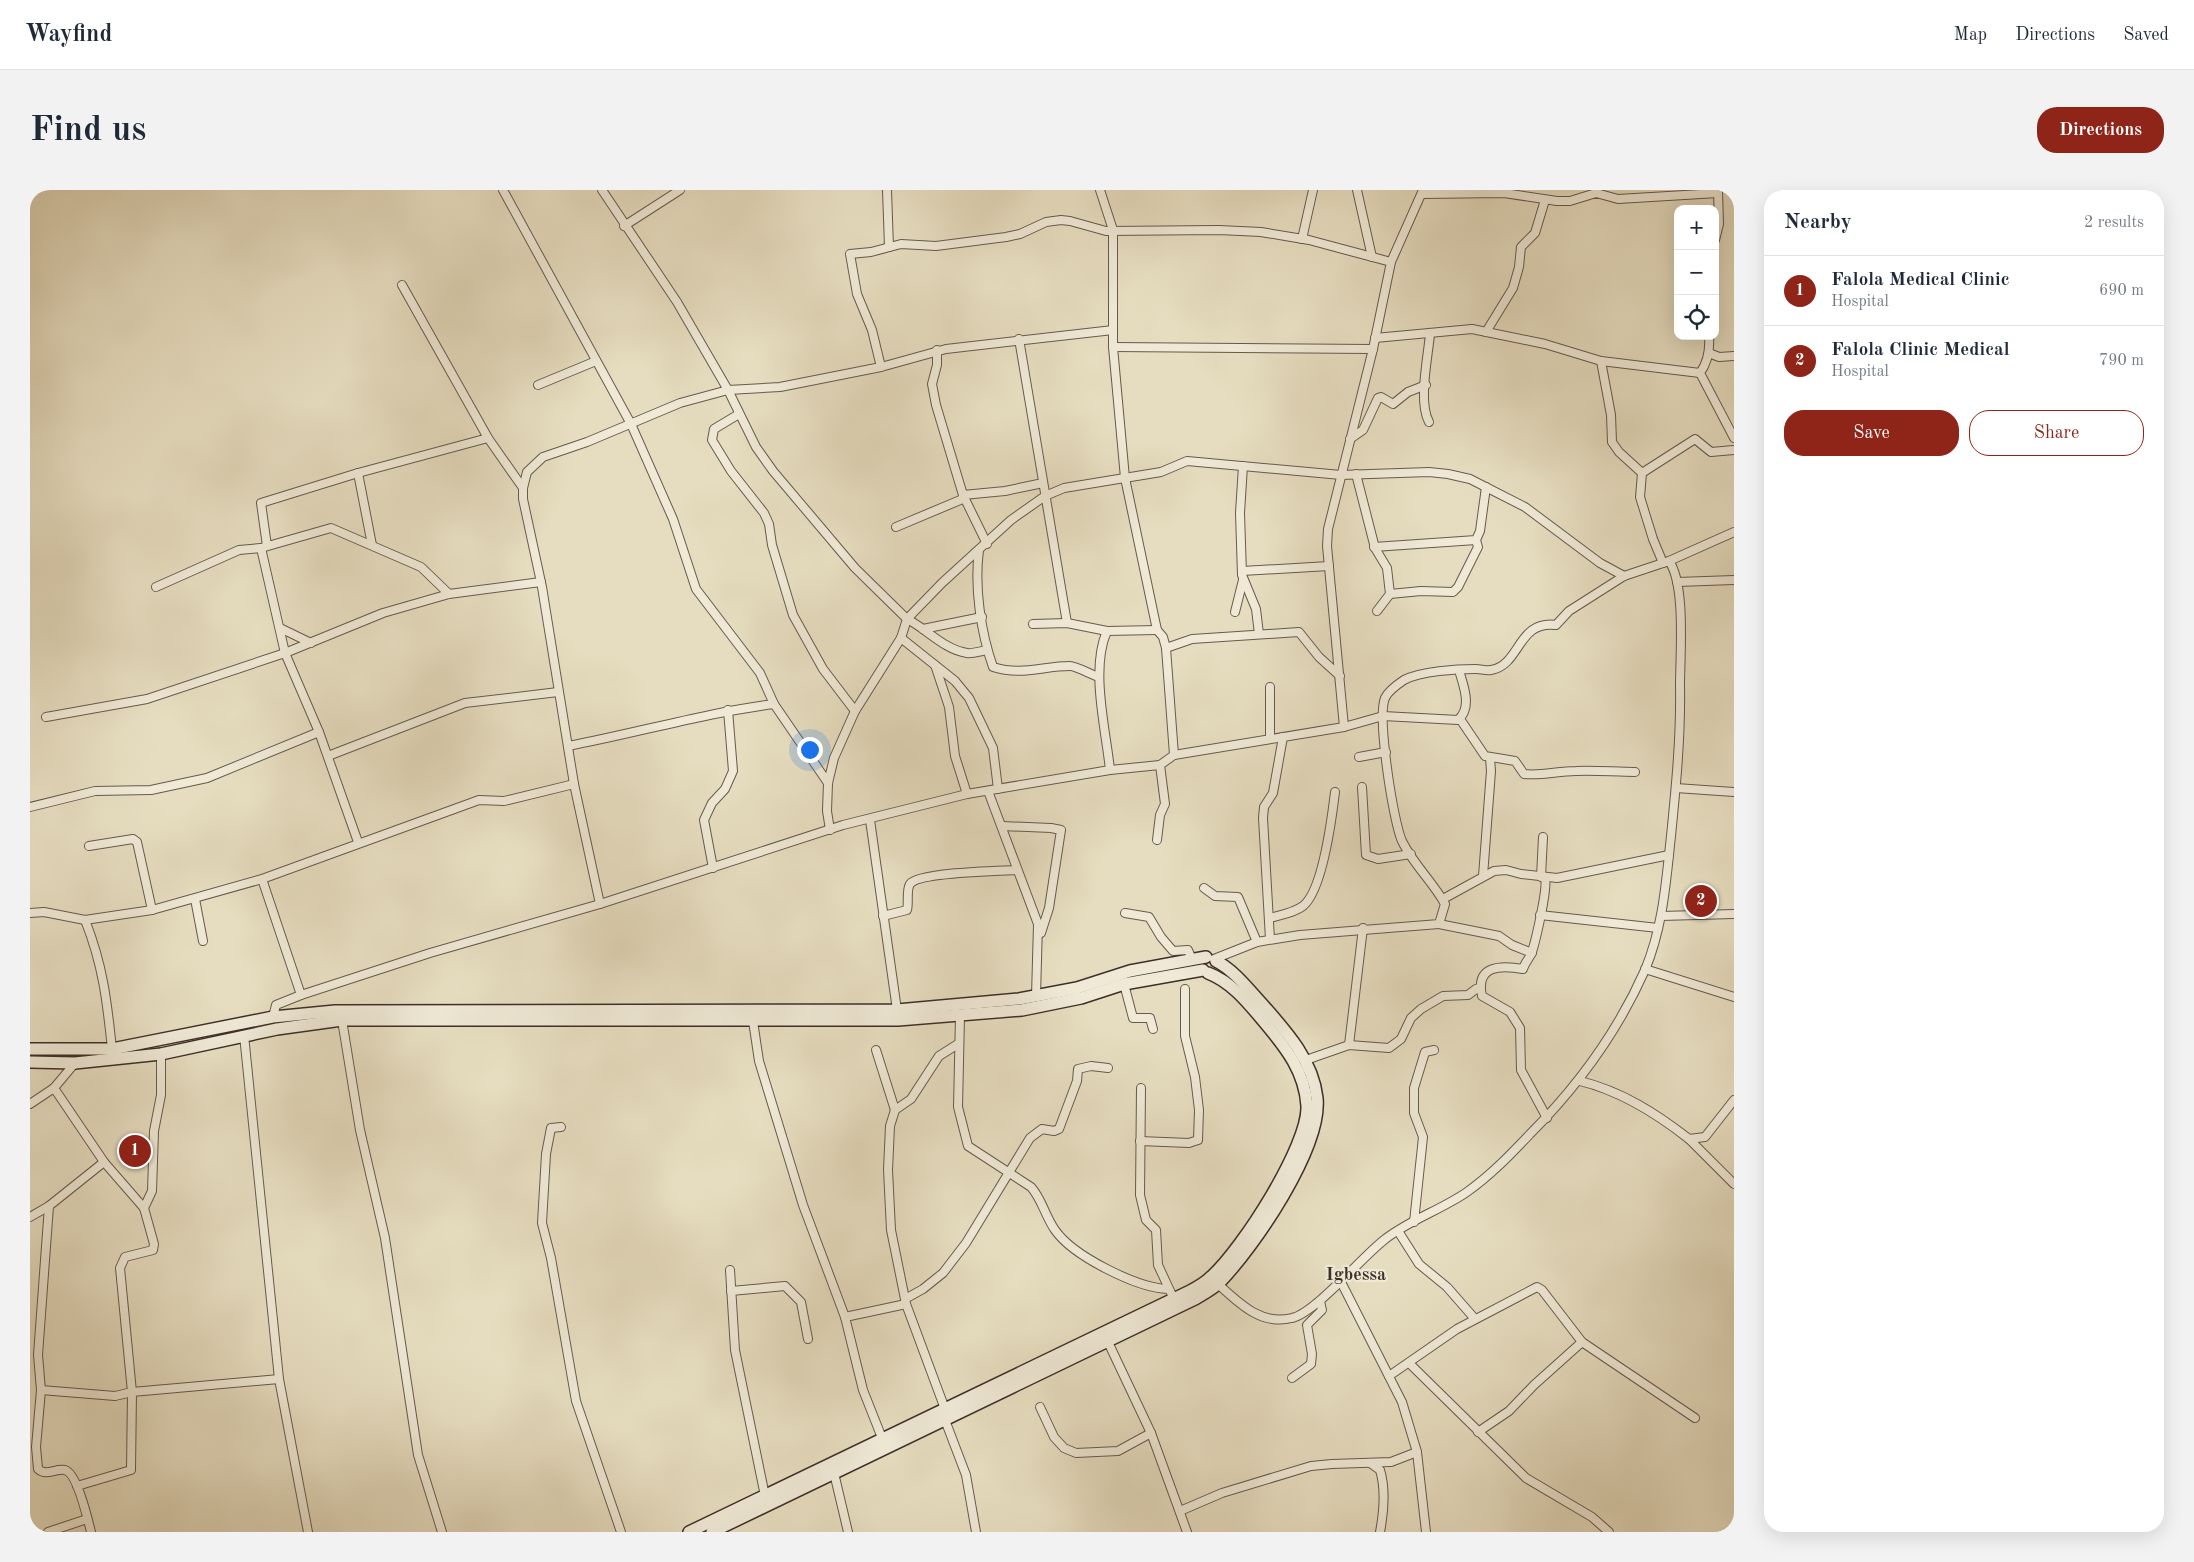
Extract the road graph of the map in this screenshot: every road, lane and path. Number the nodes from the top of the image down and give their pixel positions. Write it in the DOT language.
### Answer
graph roads {
  1 [pos="503,190"];
  2 [pos="602,190"];
  3 [pos="680,190"];
  4 [pos="887,190"];
  5 [pos="1100,190"];
  6 [pos="1313,190"];
  7 [pos="1357,190"];
  8 [pos="1423,192"];
  9 [pos="1718,192"];
  10 [pos="1546,200"];
  11 [pos="1718,205"];
  12 [pos="624,226"];
  13 [pos="1113,230"];
  14 [pos="1302,238"];
  15 [pos="889,247"];
  16 [pos="1372,257"];
  17 [pos="1391,262"];
  18 [pos="402,286"];
  19 [pos="1113,330"];
  20 [pos="1486,332"];
  21 [pos="1430,334"];
  22 [pos="1375,338"];
  23 [pos="1019,339"];
  24 [pos="1709,340"];
  25 [pos="1113,347"];
  26 [pos="1373,349"];
  27 [pos="937,350"];
  28 [pos="1709,353"];
  29 [pos="1734,356"];
  30 [pos="1720,357"];
  31 [pos="596,361"];
  32 [pos="1601,361"];
  33 [pos="1706,365"];
  34 [pos="881,368"];
  35 [pos="1700,373"];
  36 [pos="538,385"];
  37 [pos="1426,385"];
  38 [pos="728,390"];
  39 [pos="739,414"];
  40 [pos="1429,422"];
  41 [pos="631,424"];
  42 [pos="488,438"];
  43 [pos="1734,438"];
  44 [pos="1350,439"];
  45 [pos="1734,450"];
  46 [pos="1243,466"];
  47 [pos="358,473"];
  48 [pos="1642,473"];
  49 [pos="1356,474"];
  50 [pos="1341,475"];
  51 [pos="1125,478"];
  52 [pos="1044,483"];
  53 [pos="1486,487"];
  54 [pos="522,488"];
  55 [pos="964,496"];
  56 [pos="1045,496"];
  57 [pos="896,527"];
  58 [pos="1734,532"];
  59 [pos="1476,540"];
  60 [pos="987,544"];
  61 [pos="372,545"];
  62 [pos="264,547"];
  63 [pos="1374,547"];
  64 [pos="979,550"];
  65 [pos="1666,562"];
  66 [pos="1329,566"];
  67 [pos="1242,572"];
  68 [pos="1624,576"];
  69 [pos="1243,580"];
  70 [pos="1734,580"];
  71 [pos="541,582"];
  72 [pos="1677,582"];
  73 [pos="156,587"];
  74 [pos="450,594"];
  75 [pos="1390,594"];
  76 [pos="1235,612"];
  77 [pos="1377,612"];
  78 [pos="982,617"];
  79 [pos="907,619"];
  80 [pos="1068,622"];
  81 [pos="1033,624"];
  82 [pos="280,628"];
  83 [pos="923,629"];
  84 [pos="1158,630"];
  85 [pos="1107,631"];
  86 [pos="1259,634"];
  87 [pos="901,638"];
  88 [pos="310,643"];
  89 [pos="1166,648"];
  90 [pos="987,650"];
  91 [pos="285,653"];
  92 [pos="934,663"];
  93 [pos="1459,670"];
  94 [pos="1340,676"];
  95 [pos="1099,677"];
  96 [pos="1270,687"];
  97 [pos="558,692"];
  98 [pos="774,704"];
  99 [pos="728,710"];
  100 [pos="855,711"];
  101 [pos="46,716"];
  102 [pos="1383,716"];
  103 [pos="1460,719"];
  104 [pos="1344,727"];
  105 [pos="319,732"];
  106 [pos="1283,737"];
  107 [pos="1270,738"];
  108 [pos="568,746"];
  109 [pos="1386,752"];
  110 [pos="1174,755"];
  111 [pos="328,756"];
  112 [pos="1359,757"];
  113 [pos="1490,758"];
  114 [pos="1160,765"];
  115 [pos="1110,770"];
  116 [pos="1636,772"];
  117 [pos="574,784"];
  118 [pos="828,784"];
  119 [pos="1362,787"];
  120 [pos="1676,788"];
  121 [pos="998,789"];
  122 [pos="988,791"];
  123 [pos="1335,792"];
  124 [pos="1734,792"];
  125 [pos="967,794"];
  126 [pos="30,807"];
  127 [pos="870,820"];
  128 [pos="1002,826"];
  129 [pos="830,830"];
  130 [pos="1544,837"];
  131 [pos="1157,840"];
  132 [pos="358,842"];
  133 [pos="89,846"];
  134 [pos="1411,854"];
  135 [pos="1669,855"];
  136 [pos="713,868"];
  137 [pos="1018,870"];
  138 [pos="1483,876"];
  139 [pos="1543,877"];
  140 [pos="262,879"];
  141 [pos="1204,888"];
  142 [pos="195,899"];
  143 [pos="1443,899"];
  144 [pos="600,904"];
  145 [pos="152,910"];
  146 [pos="30,913"];
  147 [pos="1125,913"];
  148 [pos="1734,914"];
  149 [pos="1540,915"];
  150 [pos="883,916"];
  151 [pos="1661,916"];
  152 [pos="1270,918"];
  153 [pos="85,920"];
  154 [pos="1439,924"];
  155 [pos="1363,928"];
  156 [pos="1658,928"];
  157 [pos="1039,932"];
  158 [pos="1270,939"];
  159 [pos="203,941"];
  160 [pos="1257,942"];
  161 [pos="1532,953"];
  162 [pos="1192,959"];
  163 [pos="1212,959"];
  164 [pos="1645,968"];
  165 [pos="1205,971"];
  166 [pos="1124,984"];
  167 [pos="1480,988"];
  168 [pos="1185,989"];
  169 [pos="301,994"];
  170 [pos="1036,996"];
  171 [pos="1734,997"];
  172 [pos="898,1010"];
  173 [pos="960,1016"];
  174 [pos="273,1017"];
  175 [pos="342,1020"];
  176 [pos="753,1021"];
  177 [pos="1153,1029"];
  178 [pos="244,1035"];
  179 [pos="958,1044"];
  180 [pos="1349,1045"];
  181 [pos="30,1049"];
  182 [pos="112,1049"];
  183 [pos="876,1050"];
  184 [pos="1434,1050"];
  185 [pos="161,1054"];
  186 [pos="1306,1060"];
  187 [pos="30,1062"];
  188 [pos="75,1062"];
  189 [pos="1108,1068"];
  190 [pos="1580,1080"];
  191 [pos="54,1088"];
  192 [pos="1142,1088"];
  193 [pos="1734,1100"];
  194 [pos="30,1104"];
  195 [pos="895,1110"];
  196 [pos="1547,1118"];
  197 [pos="561,1127"];
  198 [pos="1689,1139"];
  199 [pos="1140,1141"];
  200 [pos="104,1162"];
  201 [pos="1010,1173"];
  202 [pos="1734,1184"];
  203 [pos="49,1206"];
  204 [pos="144,1208"];
  205 [pos="30,1217"];
  206 [pos="1414,1222"];
  207 [pos="1398,1231"];
  208 [pos="730,1270"];
  209 [pos="1340,1280"];
  210 [pos="1218,1284"];
  211 [pos="731,1292"];
  212 [pos="1171,1294"];
  213 [pos="1320,1301"];
  214 [pos="906,1302"];
  215 [pos="845,1317"];
  216 [pos="1475,1319"];
  217 [pos="808,1339"];
  218 [pos="1108,1342"];
  219 [pos="1582,1342"];
  220 [pos="34,1355"];
  221 [pos="1409,1364"];
  222 [pos="1389,1376"];
  223 [pos="1292,1378"];
  224 [pos="279,1379"];
  225 [pos="41,1390"];
  226 [pos="132,1392"];
  227 [pos="1040,1407"];
  228 [pos="945,1414"];
  229 [pos="1694,1418"];
  230 [pos="1478,1432"];
  231 [pos="1151,1433"];
  232 [pos="882,1438"];
  233 [pos="33,1447"];
  234 [pos="1417,1452"];
  235 [pos="1368,1463"];
  236 [pos="834,1473"];
  237 [pos="77,1486"];
  238 [pos="765,1496"];
  239 [pos="1180,1511"];
  240 [pos="87,1519"];
  241 [pos="48,1532"];
  242 [pos="91,1532"];
  243 [pos="308,1532"];
  244 [pos="442,1532"];
  245 [pos="621,1532"];
  246 [pos="689,1532"];
  247 [pos="712,1532"];
  248 [pos="848,1532"];
  249 [pos="976,1532"];
  250 [pos="1188,1532"];
  251 [pos="1380,1532"];
  252 [pos="1426,1532"];
  253 [pos="1609,1532"];
  1 -- 31 [label="street"];
  2 -- 12 [label="street"];
  3 -- 12 [label="street"];
  4 -- 15 [label="street"];
  5 -- 13 [label="street"];
  6 -- 14 [label="street"];
  7 -- 16 [label="street"];
  8 -- 10 [label="street"];
  8 -- 17 [label="street"];
  9 -- 10 [label="street"];
  9 -- 11 [label="street"];
  10 -- 20 [label="street"];
  12 -- 38 [label="street"];
  13 -- 14 [label="street"];
  13 -- 15 [label="street"];
  13 -- 19 [label="street"];
  14 -- 16 [label="street"];
  15 -- 34 [label="street"];
  16 -- 17 [label="street"];
  17 -- 22 [label="street"];
  18 -- 42 [label="street"];
  19 -- 23 [label="street"];
  19 -- 25 [label="street"];
  20 -- 21 [label="street"];
  20 -- 32 [label="street"];
  21 -- 22 [label="street"];
  21 -- 37 [label="street"];
  22 -- 26 [label="street"];
  23 -- 27 [label="street"];
  23 -- 52 [label="street"];
  24 -- 28 [label="street"];
  25 -- 26 [label="street"];
  25 -- 51 [label="street"];
  26 -- 44 [label="street"];
  27 -- 34 [label="street"];
  27 -- 55 [label="street"];
  28 -- 30 [label="street"];
  28 -- 33 [label="street"];
  29 -- 30 [label="street"];
  30 -- 33 [label="street"];
  31 -- 36 [label="street"];
  31 -- 41 [label="street"];
  32 -- 35 [label="street"];
  32 -- 48 [label="street"];
  33 -- 35 [label="street"];
  34 -- 38 [label="street"];
  35 -- 43 [label="street"];
  37 -- 40 [label="street"];
  37 -- 44 [label="street"];
  38 -- 39 [label="street"];
  38 -- 41 [label="street"];
  39 -- 79 [label="street"];
  39 -- 100 [label="street"];
  41 -- 54 [label="street"];
  41 -- 98 [label="street"];
  42 -- 47 [label="street"];
  42 -- 54 [label="street"];
  44 -- 50 [label="street"];
  45 -- 48 [label="street"];
  46 -- 50 [label="street"];
  46 -- 51 [label="street"];
  46 -- 67 [label="street"];
  47 -- 61 [label="street"];
  47 -- 62 [label="street"];
  48 -- 65 [label="street"];
  49 -- 50 [label="street"];
  49 -- 53 [label="street"];
  49 -- 63 [label="street"];
  50 -- 66 [label="street"];
  51 -- 56 [label="street"];
  51 -- 84 [label="street"];
  52 -- 55 [label="street"];
  52 -- 56 [label="street"];
  53 -- 59 [label="street"];
  53 -- 68 [label="street"];
  54 -- 71 [label="street"];
  55 -- 57 [label="street"];
  55 -- 60 [label="street"];
  56 -- 60 [label="street"];
  56 -- 80 [label="street"];
  58 -- 65 [label="street"];
  59 -- 63 [label="street"];
  59 -- 75 [label="street"];
  60 -- 64 [label="street"];
  61 -- 62 [label="street"];
  61 -- 74 [label="street"];
  62 -- 73 [label="street"];
  62 -- 82 [label="street"];
  63 -- 75 [label="street"];
  64 -- 78 [label="street"];
  64 -- 79 [label="street"];
  65 -- 68 [label="street"];
  65 -- 72 [label="street"];
  66 -- 67 [label="street"];
  66 -- 94 [label="street"];
  67 -- 69 [label="street"];
  68 -- 93 [label="street"];
  69 -- 76 [label="street"];
  69 -- 86 [label="street"];
  70 -- 72 [label="street"];
  71 -- 74 [label="street"];
  71 -- 97 [label="street"];
  72 -- 120 [label="street"];
  74 -- 88 [label="street"];
  75 -- 77 [label="street"];
  78 -- 83 [label="street"];
  78 -- 90 [label="street"];
  79 -- 83 [label="street"];
  79 -- 87 [label="street"];
  80 -- 81 [label="street"];
  80 -- 85 [label="street"];
  82 -- 88 [label="street"];
  82 -- 91 [label="street"];
  83 -- 90 [label="street"];
  84 -- 85 [label="street"];
  84 -- 89 [label="street"];
  85 -- 95 [label="street"];
  86 -- 89 [label="street"];
  86 -- 94 [label="street"];
  87 -- 92 [label="street"];
  87 -- 100 [label="street"];
  88 -- 91 [label="street"];
  89 -- 110 [label="street"];
  90 -- 95 [label="street"];
  91 -- 101 [label="street"];
  91 -- 105 [label="street"];
  92 -- 121 [label="street"];
  92 -- 125 [label="street"];
  93 -- 102 [label="street"];
  93 -- 103 [label="street"];
  94 -- 104 [label="street"];
  95 -- 115 [label="street"];
  96 -- 107 [label="street"];
  97 -- 108 [label="street"];
  97 -- 111 [label="street"];
  98 -- 99 [label="street"];
  98 -- 118 [label="street"];
  99 -- 108 [label="street"];
  99 -- 136 [label="street"];
  100 -- 118 [label="street"];
  102 -- 103 [label="street"];
  102 -- 104 [label="street"];
  102 -- 109 [label="street"];
  103 -- 113 [label="street"];
  104 -- 106 [label="street"];
  105 -- 111 [label="street"];
  105 -- 126 [label="street"];
  106 -- 107 [label="street"];
  106 -- 152 [label="street"];
  107 -- 110 [label="street"];
  108 -- 117 [label="street"];
  109 -- 112 [label="street"];
  109 -- 134 [label="street"];
  110 -- 114 [label="street"];
  111 -- 132 [label="street"];
  113 -- 116 [label="street"];
  113 -- 138 [label="street"];
  114 -- 115 [label="street"];
  114 -- 131 [label="street"];
  115 -- 121 [label="street"];
  117 -- 132 [label="street"];
  117 -- 144 [label="street"];
  118 -- 129 [label="street"];
  119 -- 134 [label="street"];
  120 -- 124 [label="street"];
  120 -- 135 [label="street"];
  121 -- 122 [label="street"];
  122 -- 125 [label="street"];
  122 -- 128 [label="street"];
  123 -- 152 [label="street"];
  125 -- 127 [label="street"];
  127 -- 129 [label="street"];
  127 -- 150 [label="street"];
  128 -- 137 [label="street"];
  128 -- 157 [label="street"];
  129 -- 136 [label="street"];
  130 -- 139 [label="street"];
  132 -- 140 [label="street"];
  133 -- 145 [label="street"];
  134 -- 143 [label="street"];
  135 -- 139 [label="street"];
  135 -- 151 [label="street"];
  136 -- 144 [label="street"];
  137 -- 150 [label="street"];
  137 -- 157 [label="street"];
  138 -- 139 [label="street"];
  138 -- 143 [label="street"];
  139 -- 149 [label="street"];
  140 -- 142 [label="street"];
  140 -- 169 [label="street"];
  141 -- 160 [label="street"];
  142 -- 145 [label="street"];
  142 -- 159 [label="street"];
  143 -- 154 [label="street"];
  144 -- 169 [label="street"];
  145 -- 153 [label="street"];
  146 -- 153 [label="street"];
  147 -- 162 [label="street"];
  148 -- 151 [label="street"];
  149 -- 156 [label="street"];
  149 -- 161 [label="street"];
  150 -- 172 [label="street"];
  151 -- 156 [label="street"];
  152 -- 158 [label="street"];
  153 -- 182 [label="street"];
  154 -- 155 [label="street"];
  154 -- 161 [label="street"];
  155 -- 158 [label="street"];
  155 -- 180 [label="street"];
  156 -- 164 [label="street"];
  157 -- 170 [label="street"];
  158 -- 160 [label="street"];
  160 -- 163 [label="street"];
  161 -- 167 [label="street"];
  162 -- 163 [label="street"];
  162 -- 170 [label="street"];
  163 -- 165 [label="street"];
  163 -- 186 [label="street"];
  164 -- 171 [label="street"];
  164 -- 190 [label="street"];
  165 -- 166 [label="street"];
  165 -- 212 [label="street"];
  166 -- 173 [label="street"];
  166 -- 177 [label="street"];
  167 -- 180 [label="street"];
  167 -- 196 [label="street"];
  168 -- 199 [label="street"];
  169 -- 174 [label="street"];
  170 -- 172 [label="street"];
  172 -- 174 [label="street"];
  173 -- 176 [label="street"];
  173 -- 179 [label="street"];
  174 -- 182 [label="street"];
  175 -- 176 [label="street"];
  175 -- 178 [label="street"];
  175 -- 244 [label="street"];
  176 -- 215 [label="street"];
  178 -- 185 [label="street"];
  178 -- 224 [label="street"];
  179 -- 195 [label="street"];
  179 -- 201 [label="street"];
  180 -- 186 [label="street"];
  181 -- 182 [label="street"];
  183 -- 195 [label="street"];
  184 -- 206 [label="street"];
  185 -- 188 [label="street"];
  185 -- 204 [label="street"];
  186 -- 210 [label="street"];
  187 -- 188 [label="street"];
  188 -- 191 [label="street"];
  189 -- 201 [label="street"];
  190 -- 196 [label="street"];
  190 -- 198 [label="street"];
  191 -- 194 [label="street"];
  191 -- 200 [label="street"];
  192 -- 199 [label="street"];
  193 -- 198 [label="street"];
  195 -- 214 [label="street"];
  196 -- 206 [label="street"];
  197 -- 245 [label="street"];
  198 -- 202 [label="street"];
  199 -- 212 [label="street"];
  200 -- 203 [label="street"];
  200 -- 204 [label="street"];
  201 -- 212 [label="street"];
  201 -- 214 [label="street"];
  203 -- 205 [label="street"];
  203 -- 220 [label="street"];
  204 -- 226 [label="street"];
  206 -- 207 [label="street"];
  207 -- 209 [label="street"];
  207 -- 216 [label="street"];
  208 -- 211 [label="street"];
  209 -- 213 [label="street"];
  209 -- 222 [label="street"];
  210 -- 213 [label="street"];
  210 -- 218 [label="street"];
  211 -- 217 [label="street"];
  211 -- 238 [label="street"];
  212 -- 228 [label="street"];
  213 -- 223 [label="street"];
  214 -- 215 [label="street"];
  214 -- 228 [label="street"];
  215 -- 232 [label="street"];
  216 -- 219 [label="street"];
  216 -- 221 [label="street"];
  218 -- 228 [label="street"];
  218 -- 231 [label="street"];
  219 -- 229 [label="street"];
  219 -- 230 [label="street"];
  220 -- 225 [label="street"];
  221 -- 222 [label="street"];
  221 -- 230 [label="street"];
  222 -- 234 [label="street"];
  224 -- 226 [label="street"];
  224 -- 243 [label="street"];
  225 -- 226 [label="street"];
  225 -- 233 [label="street"];
  226 -- 237 [label="street"];
  227 -- 231 [label="street"];
  228 -- 232 [label="street"];
  228 -- 236 [label="street"];
  228 -- 249 [label="street"];
  230 -- 253 [label="street"];
  231 -- 239 [label="street"];
  232 -- 238 [label="street"];
  233 -- 237 [label="street"];
  234 -- 235 [label="street"];
  234 -- 252 [label="street"];
  235 -- 239 [label="street"];
  235 -- 251 [label="street"];
  236 -- 247 [label="street"];
  236 -- 248 [label="street"];
  237 -- 240 [label="street"];
  238 -- 246 [label="street"];
  239 -- 250 [label="street"];
  240 -- 241 [label="street"];
  240 -- 242 [label="street"];
}
